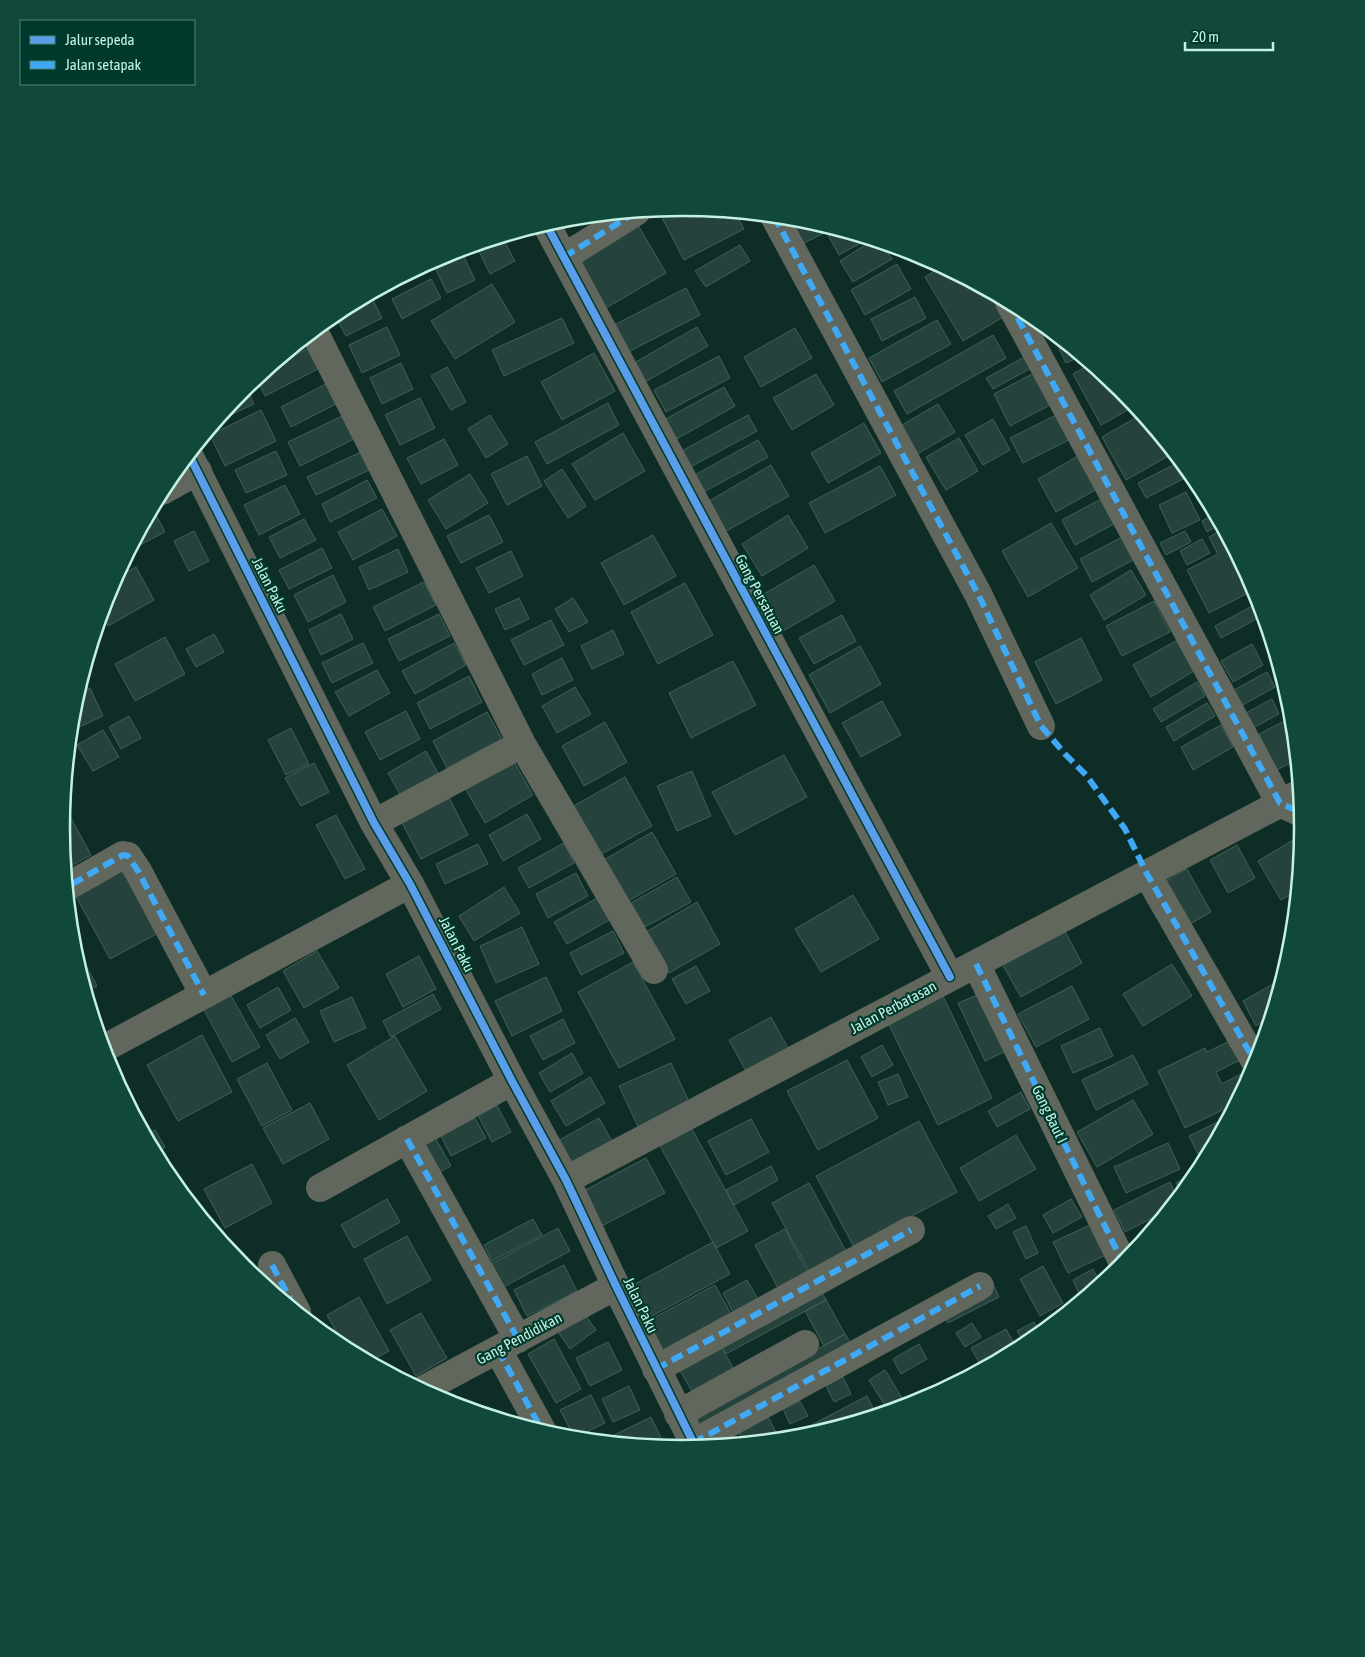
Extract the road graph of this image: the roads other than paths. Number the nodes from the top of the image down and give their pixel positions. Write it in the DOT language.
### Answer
graph roads {
  1 [pos="625,219"];
  2 [pos="778,224"];
  3 [pos="550,231"];
  4 [pos="564,256"];
  5 [pos="1016,315"];
  6 [pos="317,338"];
  7 [pos="194,463"];
  8 [pos="1041,726"];
  9 [pos="522,744"];
  10 [pos="1294,803"];
  11 [pos="374,823"];
  12 [pos="1147,874"];
  13 [pos="72,884"];
  14 [pos="410,884"];
  15 [pos="976,964"];
  16 [pos="654,970"];
  17 [pos="950,977"];
  18 [pos="204,995"];
  19 [pos="111,1046"];
  20 [pos="1251,1055"];
  21 [pos="512,1081"];
  22 [pos="407,1139"];
  23 [pos="566,1180"];
  24 [pos="320,1188"];
  25 [pos="911,1230"];
  26 [pos="1120,1257"];
  27 [pos="272,1265"];
  28 [pos="616,1286"];
  29 [pos="980,1286"];
  30 [pos="289,1297"];
  31 [pos="508,1344"];
  32 [pos="805,1344"];
  33 [pos="656,1369"];
  34 [pos="430,1386"];
  35 [pos="678,1414"];
  36 [pos="540,1424"];
  37 [pos="704,1440"];
  38 [pos="691,1441"];
  1 -- 4 [label="street"];
  2 -- 8 [label="street"];
  3 -- 4 [label="street, Gang Persatuan"];
  4 -- 17 [label="street, Gang Persatuan"];
  5 -- 10 [label="street"];
  6 -- 9 [label="street"];
  7 -- 11 [label="street, Jalan Paku"];
  9 -- 11 [label="street"];
  9 -- 16 [label="street"];
  10 -- 12 [label="street, Jalan Perbatasan"];
  11 -- 14 [label="street, Jalan Paku"];
  12 -- 15 [label="street, Jalan Perbatasan"];
  12 -- 20 [label="street"];
  13 -- 18 [label="street"];
  14 -- 18 [label="street"];
  14 -- 21 [label="street, Jalan Paku"];
  15 -- 17 [label="street, Jalan Perbatasan"];
  15 -- 26 [label="street, Gang Baut I"];
  17 -- 23 [label="street, Jalan Perbatasan"];
  18 -- 19 [label="street"];
  21 -- 22 [label="street"];
  21 -- 23 [label="street, Jalan Paku"];
  22 -- 24 [label="street"];
  22 -- 31 [label="street"];
  23 -- 28 [label="street, Jalan Paku"];
  25 -- 33 [label="street"];
  27 -- 30 [label="street"];
  28 -- 31 [label="street, Gang Pendidikan"];
  28 -- 33 [label="street, Jalan Paku"];
  29 -- 37 [label="street"];
  31 -- 34 [label="street, Gang Pendidikan"];
  31 -- 36 [label="street"];
  32 -- 35 [label="street"];
  33 -- 35 [label="street, Jalan Paku"];
  35 -- 38 [label="street, Jalan Paku"];
}
